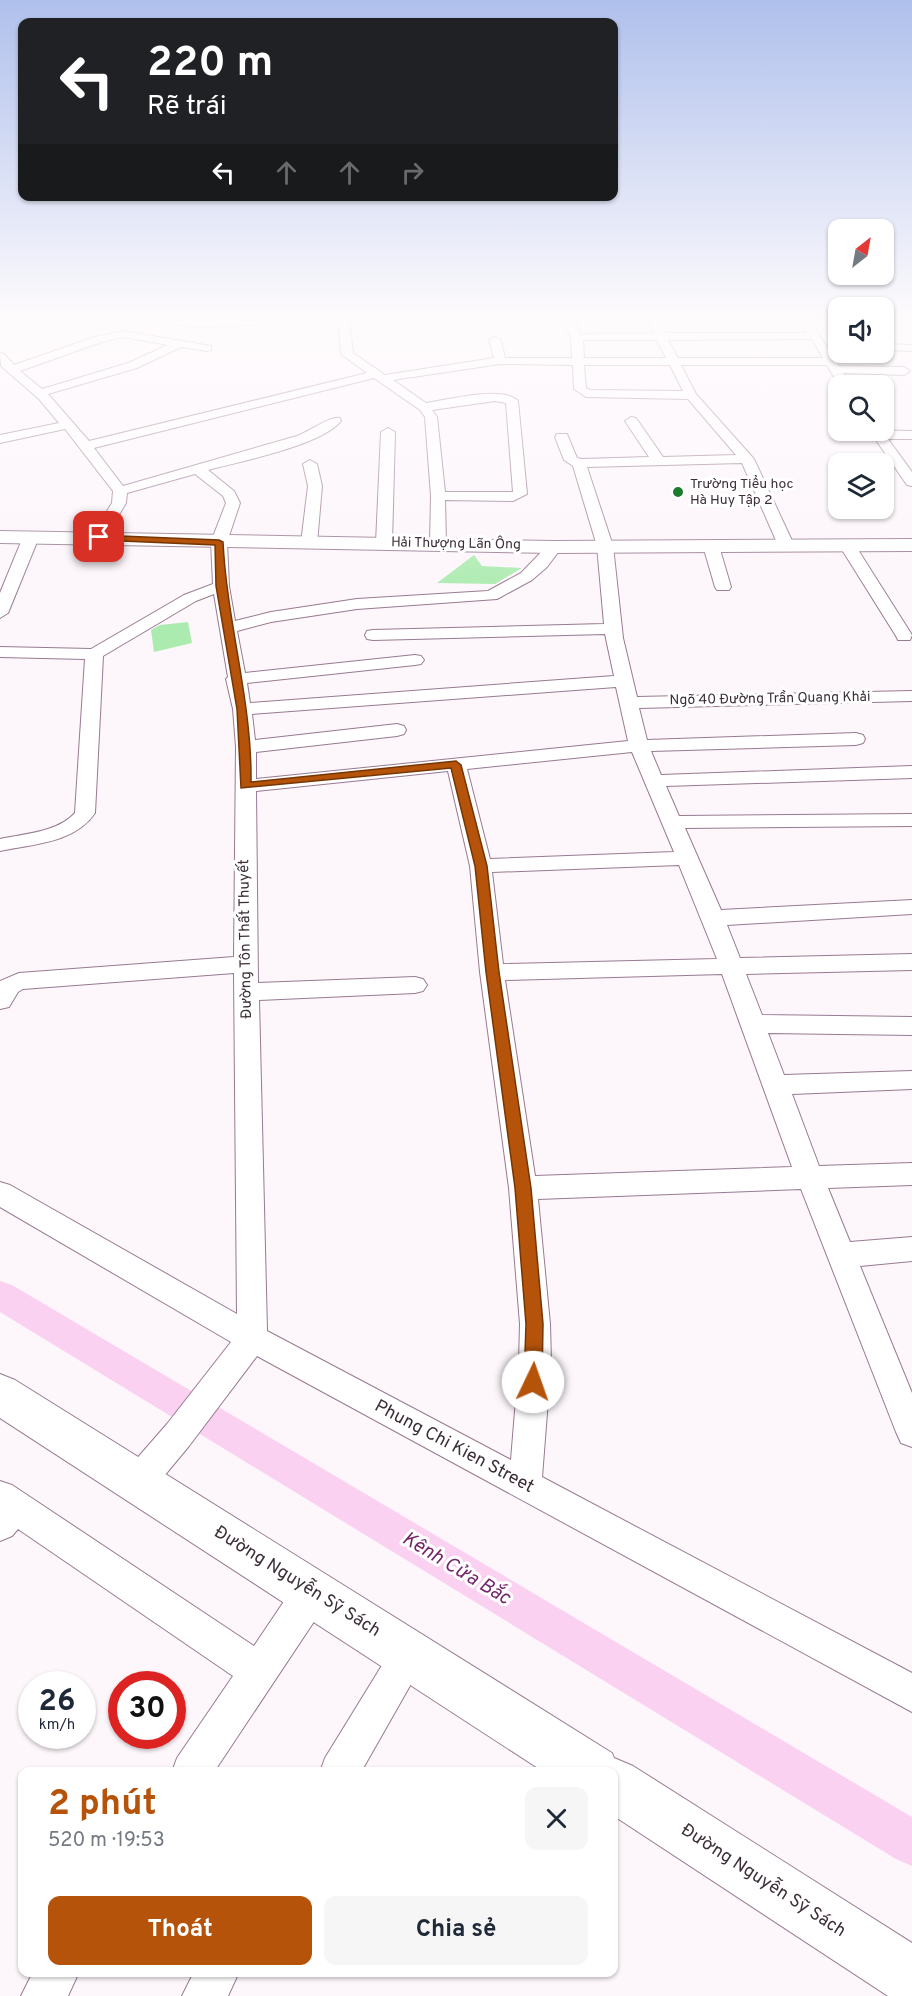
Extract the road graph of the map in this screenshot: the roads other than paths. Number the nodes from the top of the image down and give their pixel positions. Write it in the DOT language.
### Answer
graph roads {
  1 [pos="56,412"];
  2 [pos="229,412"];
  3 [pos="427,412"];
  4 [pos="513,412"];
  5 [pos="706,412"];
  6 [pos="335,421"];
  7 [pos="632,421"];
  8 [pos="67,425"];
  9 [pos="388,432"];
  10 [pos="894,434"];
  11 [pos="912,435"];
  12 [pos="562,437"];
  13 [pos="0,438"];
  14 [pos="883,441"];
  15 [pos="86,446"];
  16 [pos="747,459"];
  17 [pos="658,460"];
  18 [pos="310,464"];
  19 [pos="581,464"];
  20 [pos="198,470"];
  21 [pos="907,470"];
  22 [pos="912,482"];
  23 [pos="120,491"];
  24 [pos="438,496"];
  25 [pos="0,537"];
  26 [pos="31,537"];
  27 [pos="99,537"];
  28 [pos="219,542"];
  29 [pos="309,543"];
  30 [pos="384,543"];
  31 [pos="438,543"];
  32 [pos="786,545"];
  33 [pos="847,545"];
  34 [pos="912,545"];
  35 [pos="605,546"];
  36 [pos="711,546"];
  37 [pos="554,547"];
  38 [pos="220,586"];
  39 [pos="723,587"];
  40 [pos="0,613"];
  41 [pos="228,628"];
  42 [pos="613,629"];
  43 [pos="373,635"];
  44 [pos="904,636"];
  45 [pos="0,652"];
  46 [pos="94,654"];
  47 [pos="415,660"];
  48 [pos="235,679"];
  49 [pos="626,692"];
  50 [pos="912,696"];
  51 [pos="242,709"];
  52 [pos="397,730"];
  53 [pos="856,739"];
  54 [pos="639,746"];
  55 [pos="246,747"];
  56 [pos="456,765"];
  57 [pos="912,772"];
  58 [pos="654,781"];
  59 [pos="245,786"];
  60 [pos="912,820"];
  61 [pos="673,822"];
  62 [pos="0,845"];
  63 [pos="687,858"];
  64 [pos="481,866"];
  65 [pos="912,907"];
  66 [pos="712,918"];
  67 [pos="912,962"];
  68 [pos="246,964"];
  69 [pos="731,964"];
  70 [pos="492,972"];
  71 [pos="415,985"];
  72 [pos="247,992"];
  73 [pos="0,1001"];
  74 [pos="753,1024"];
  75 [pos="912,1026"];
  76 [pos="912,1080"];
  77 [pos="775,1085"];
  78 [pos="912,1174"];
  79 [pos="810,1178"];
  80 [pos="523,1188"];
  81 [pos="0,1193"];
  82 [pos="912,1250"];
  83 [pos="841,1255"];
  84 [pos="244,1349"];
  85 [pos="0,1394"];
  86 [pos="912,1430"];
  87 [pos="138,1482"];
  88 [pos="525,1485"];
  89 [pos="5,1510"];
  90 [pos="312,1592"];
  91 [pos="410,1654"];
  92 [pos="258,1671"];
  93 [pos="912,1693"];
  94 [pos="194,1767"];
  95 [pos="342,1767"];
  96 [pos="585,1767"];
  97 [pos="618,1788"];
  98 [pos="55,1977"];
  99 [pos="215,1977"];
  100 [pos="912,1977"];
  101 [pos="43,1996"];
  102 [pos="204,1996"];
  1 -- 8 [label="street"];
  2 -- 15 [label="street"];
  3 -- 24 [label="street"];
  4 -- 24 [label="street"];
  5 -- 16 [label="street"];
  6 -- 20 [label="street"];
  7 -- 17 [label="street"];
  8 -- 13 [label="street"];
  8 -- 15 [label="street"];
  9 -- 30 [label="street"];
  10 -- 11 [label="street"];
  12 -- 19 [label="street"];
  14 -- 21 [label="street"];
  15 -- 23 [label="street"];
  16 -- 17 [label="street"];
  16 -- 32 [label="street"];
  17 -- 19 [label="street"];
  18 -- 29 [label="street"];
  19 -- 35 [label="street"];
  20 -- 23 [label="street"];
  20 -- 28 [label="street"];
  21 -- 22 [label="street"];
  23 -- 27 [label="street"];
  24 -- 31 [label="street"];
  25 -- 26 [label="street, Hải Thượng Lãn Ông"];
  26 -- 27 [label="street, Hải Thượng Lãn Ông"];
  26 -- 40 [label="street"];
  27 -- 28 [label="street, Hải Thượng Lãn Ông"];
  28 -- 29 [label="street, Hải Thượng Lãn Ông"];
  28 -- 38 [label="street, Đường Tôn Thất Thuyết"];
  29 -- 30 [label="street, Hải Thượng Lãn Ông"];
  30 -- 31 [label="street, Hải Thượng Lãn Ông"];
  31 -- 37 [label="street, Hải Thượng Lãn Ông"];
  32 -- 33 [label="street, Hải Thượng Lãn Ông"];
  32 -- 36 [label="street, Hải Thượng Lãn Ông"];
  33 -- 34 [label="street, Hải Thượng Lãn Ông"];
  33 -- 44 [label="street"];
  35 -- 36 [label="street, Hải Thượng Lãn Ông"];
  35 -- 37 [label="street, Hải Thượng Lãn Ông"];
  35 -- 42 [label="street"];
  36 -- 39 [label="street"];
  37 -- 41 [label="street"];
  38 -- 41 [label="street, Đường Tôn Thất Thuyết"];
  38 -- 46 [label="street"];
  41 -- 48 [label="street, Đường Tôn Thất Thuyết"];
  42 -- 43 [label="street"];
  42 -- 49 [label="street"];
  45 -- 46 [label="street"];
  46 -- 62 [label="street"];
  47 -- 48 [label="street"];
  48 -- 51 [label="street, Đường Tôn Thất Thuyết"];
  49 -- 50 [label="street, Ngõ 40 Đường Trần Quang Khải"];
  49 -- 51 [label="street, Ngõ 40 Đường Trần Quang Khải"];
  49 -- 54 [label="street"];
  51 -- 55 [label="street, Đường Tôn Thất Thuyết"];
  52 -- 55 [label="street"];
  53 -- 54 [label="street"];
  54 -- 56 [label="street"];
  54 -- 58 [label="street"];
  55 -- 59 [label="street, Đường Tôn Thất Thuyết"];
  56 -- 59 [label="street"];
  56 -- 64 [label="street"];
  57 -- 58 [label="street"];
  58 -- 61 [label="street"];
  59 -- 68 [label="street, Đường Tôn Thất Thuyết"];
  60 -- 61 [label="street"];
  61 -- 63 [label="street"];
  63 -- 64 [label="street"];
  63 -- 66 [label="street"];
  64 -- 70 [label="street"];
  65 -- 66 [label="street"];
  66 -- 69 [label="street"];
  67 -- 69 [label="street"];
  68 -- 72 [label="street, Đường Tôn Thất Thuyết"];
  68 -- 73 [label="street"];
  69 -- 70 [label="street"];
  69 -- 74 [label="street"];
  70 -- 80 [label="street"];
  71 -- 72 [label="street"];
  72 -- 84 [label="street, Đường Tôn Thất Thuyết"];
  74 -- 75 [label="street"];
  74 -- 77 [label="street"];
  76 -- 77 [label="street"];
  77 -- 79 [label="street"];
  78 -- 79 [label="street"];
  79 -- 80 [label="street"];
  79 -- 83 [label="street"];
  80 -- 88 [label="street"];
  81 -- 84 [label="street, Phung Chi Kien Street"];
  82 -- 83 [label="street"];
  83 -- 86 [label="street"];
  84 -- 87 [label="street"];
  84 -- 88 [label="street, Phung Chi Kien Street"];
  85 -- 87 [label="main road, Đường Nguyễn Sỹ Sách"];
  87 -- 90 [label="main road, Đường Nguyễn Sỹ Sách"];
  88 -- 93 [label="street, Phung Chi Kien Street"];
  89 -- 92 [label="street"];
  90 -- 91 [label="main road, Đường Nguyễn Sỹ Sách"];
  90 -- 92 [label="street"];
  91 -- 95 [label="street"];
  91 -- 96 [label="main road, Đường Nguyễn Sỹ Sách"];
  92 -- 94 [label="street"];
  97 -- 100 [label="main road, Đường Nguyễn Sỹ Sách"];
  98 -- 101 [label="street"];
  99 -- 102 [label="street"];
}
